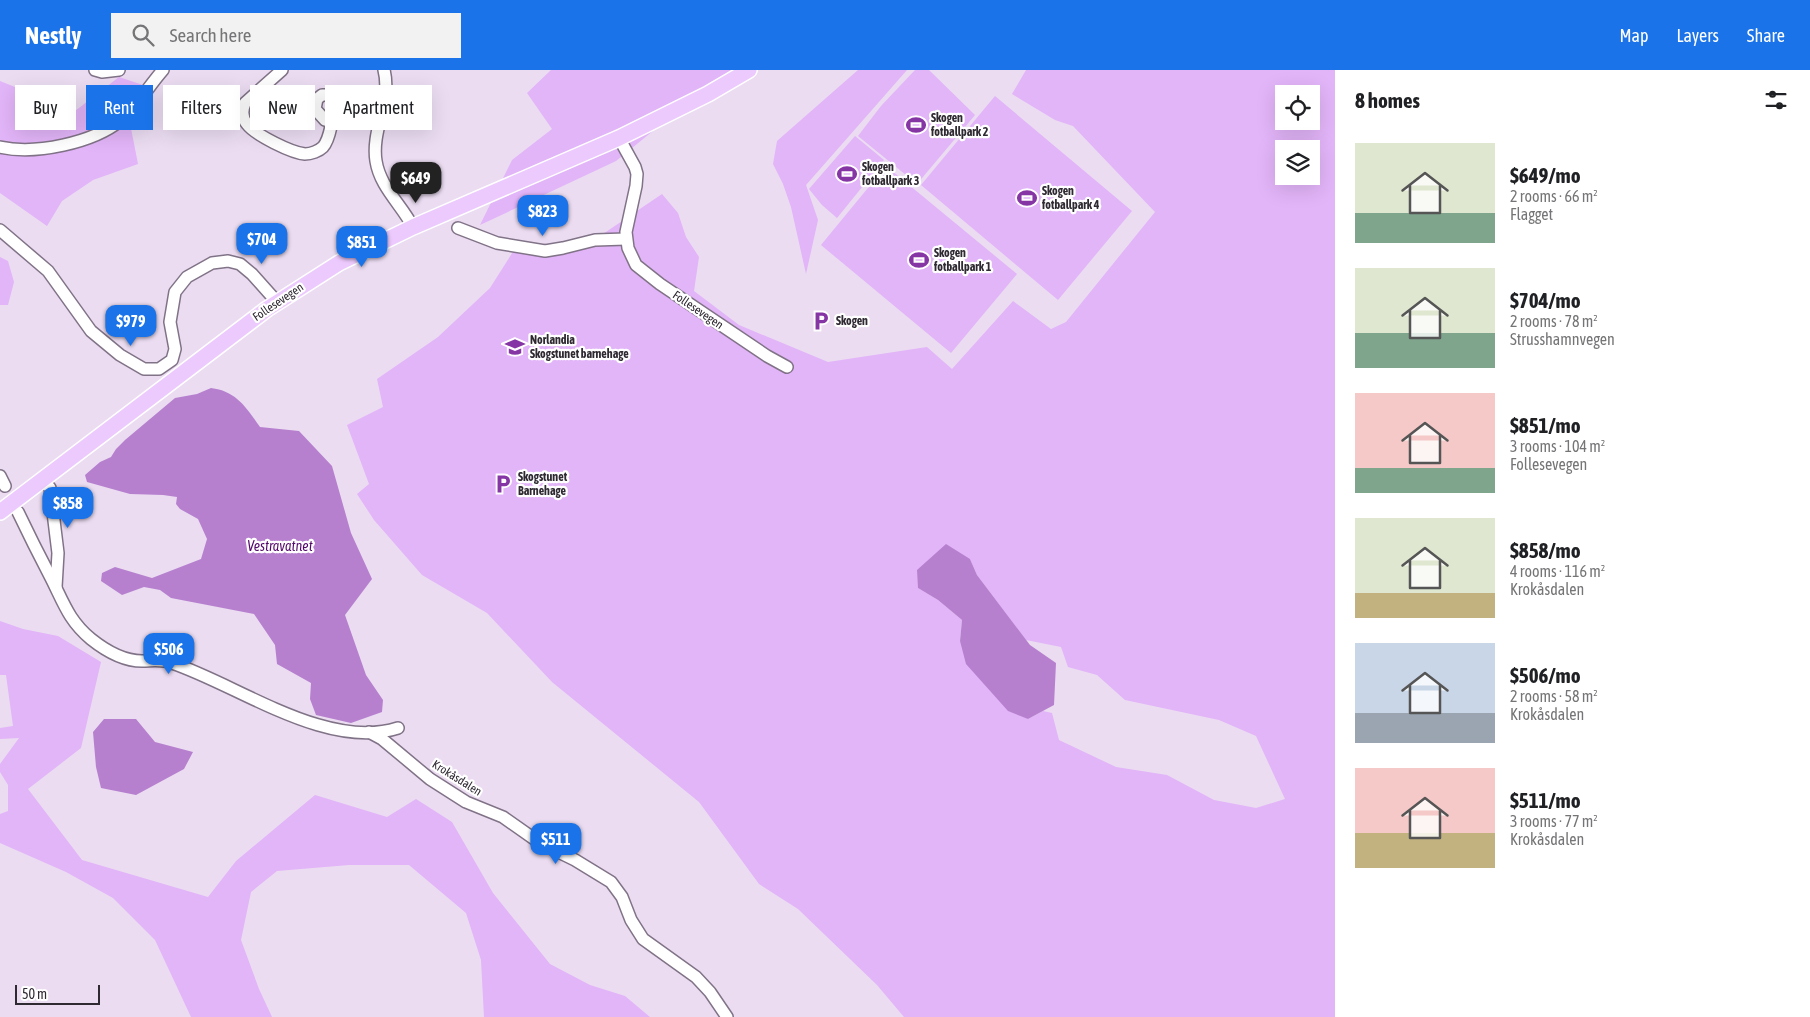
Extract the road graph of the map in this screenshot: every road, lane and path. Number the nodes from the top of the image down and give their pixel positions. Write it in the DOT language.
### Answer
graph roads {
  1 [pos="95,70"];
  2 [pos="119,70"];
  3 [pos="163,70"];
  4 [pos="282,70"];
  5 [pos="384,70"];
  6 [pos="749,70"];
  7 [pos="330,130"];
  8 [pos="619,138"];
  9 [pos="0,147"];
  10 [pos="413,226"];
  11 [pos="458,228"];
  12 [pos="0,230"];
  13 [pos="626,239"];
  14 [pos="277,302"];
  15 [pos="787,367"];
  16 [pos="42,479"];
  17 [pos="0,512"];
  18 [pos="18,512"];
  19 [pos="56,588"];
  20 [pos="398,728"];
  21 [pos="369,732"];
  22 [pos="727,1017"];
  1 -- 2 [label="street"];
  3 -- 9 [label="street"];
  4 -- 7 [label="street"];
  5 -- 10 [label="street"];
  6 -- 8 [label="main road, Follesevegen"];
  8 -- 10 [label="main road, Follesevegen"];
  8 -- 13 [label="street, Follesevegen"];
  10 -- 14 [label="main road, Follesevegen"];
  11 -- 13 [label="street"];
  12 -- 14 [label="street"];
  13 -- 15 [label="street, Follesevegen"];
  14 -- 16 [label="main road, Follesevegen"];
  16 -- 17 [label="main road, Follesevegen"];
  16 -- 19 [label="street, Krokåsdalen"];
  18 -- 19 [label="street, Krokåsdalen"];
  19 -- 21 [label="street, Krokåsdalen"];
  20 -- 21 [label="street, Krokåsdalen"];
  21 -- 22 [label="street, Krokåsdalen"];
}
